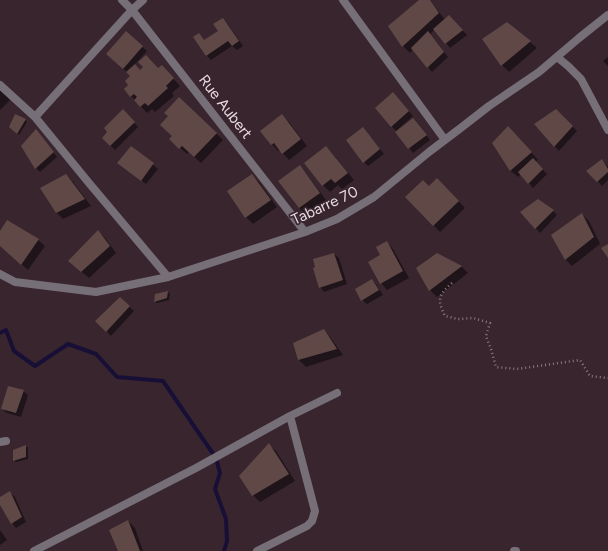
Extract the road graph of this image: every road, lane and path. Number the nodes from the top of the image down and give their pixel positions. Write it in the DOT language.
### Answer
graph roads {
  1 [pos="122,0"];
  2 [pos="143,0"];
  3 [pos="342,0"];
  4 [pos="132,10"];
  5 [pos="608,15"];
  6 [pos="557,57"];
  7 [pos="0,85"];
  8 [pos="35,117"];
  9 [pos="608,130"];
  10 [pos="445,140"];
  11 [pos="305,232"];
  12 [pos="0,274"];
  13 [pos="168,277"];
  14 [pos="452,283"];
  15 [pos="608,378"];
  16 [pos="337,393"];
  17 [pos="290,416"];
  18 [pos="34,551"];
  19 [pos="257,551"];
  1 -- 4 [label="street, Rue Aubert"];
  2 -- 4 [label="street"];
  3 -- 10 [label="street"];
  4 -- 8 [label="street"];
  4 -- 11 [label="street, Rue Aubert"];
  5 -- 6 [label="street, Tabarre 70"];
  6 -- 9 [label="street"];
  6 -- 10 [label="street, Tabarre 70"];
  7 -- 8 [label="street"];
  8 -- 13 [label="street"];
  10 -- 11 [label="street, Tabarre 70"];
  11 -- 13 [label="street, Tabarre 70"];
  12 -- 13 [label="street, Tabarre 70"];
  14 -- 15 [label="path"];
  16 -- 17 [label="street"];
  17 -- 18 [label="street"];
  17 -- 19 [label="street"];
}
